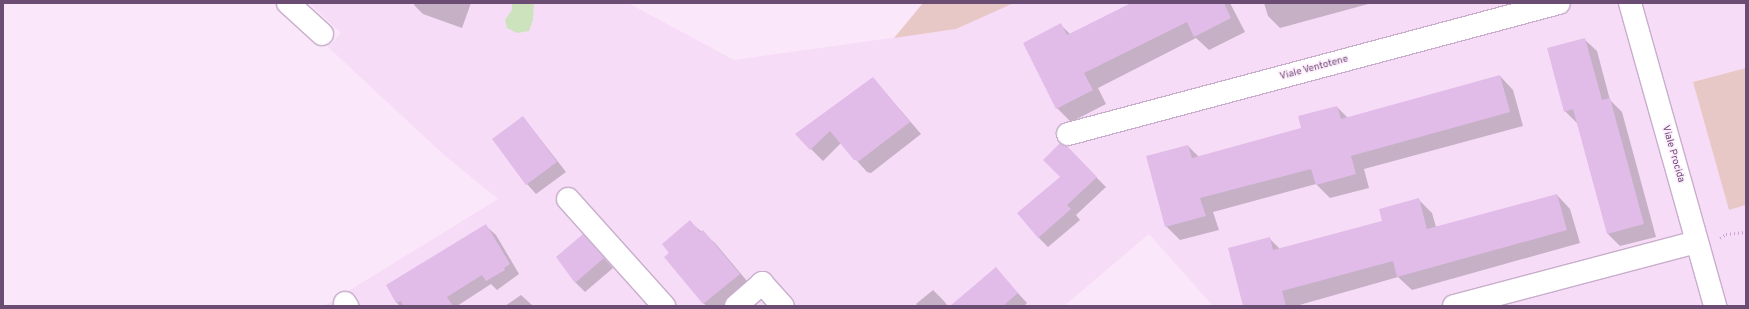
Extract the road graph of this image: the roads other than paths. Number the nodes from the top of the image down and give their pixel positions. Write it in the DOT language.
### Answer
graph roads {
  1 [pos="288,3"];
  2 [pos="1559,3"];
  3 [pos="1630,3"];
  4 [pos="322,34"];
  5 [pos="1068,134"];
  6 [pos="568,199"];
  7 [pos="1697,242"];
  8 [pos="664,306"];
  9 [pos="736,306"];
  10 [pos="783,306"];
  11 [pos="1454,306"];
  12 [pos="1715,306"];
  1 -- 4 [label="street"];
  2 -- 5 [label="street, Viale Ventotene"];
  3 -- 7 [label="street, Viale Procida"];
  6 -- 8 [label="street"];
  7 -- 11 [label="street"];
  7 -- 12 [label="street, Viale Procida"];
  9 -- 10 [label="street"];
}
